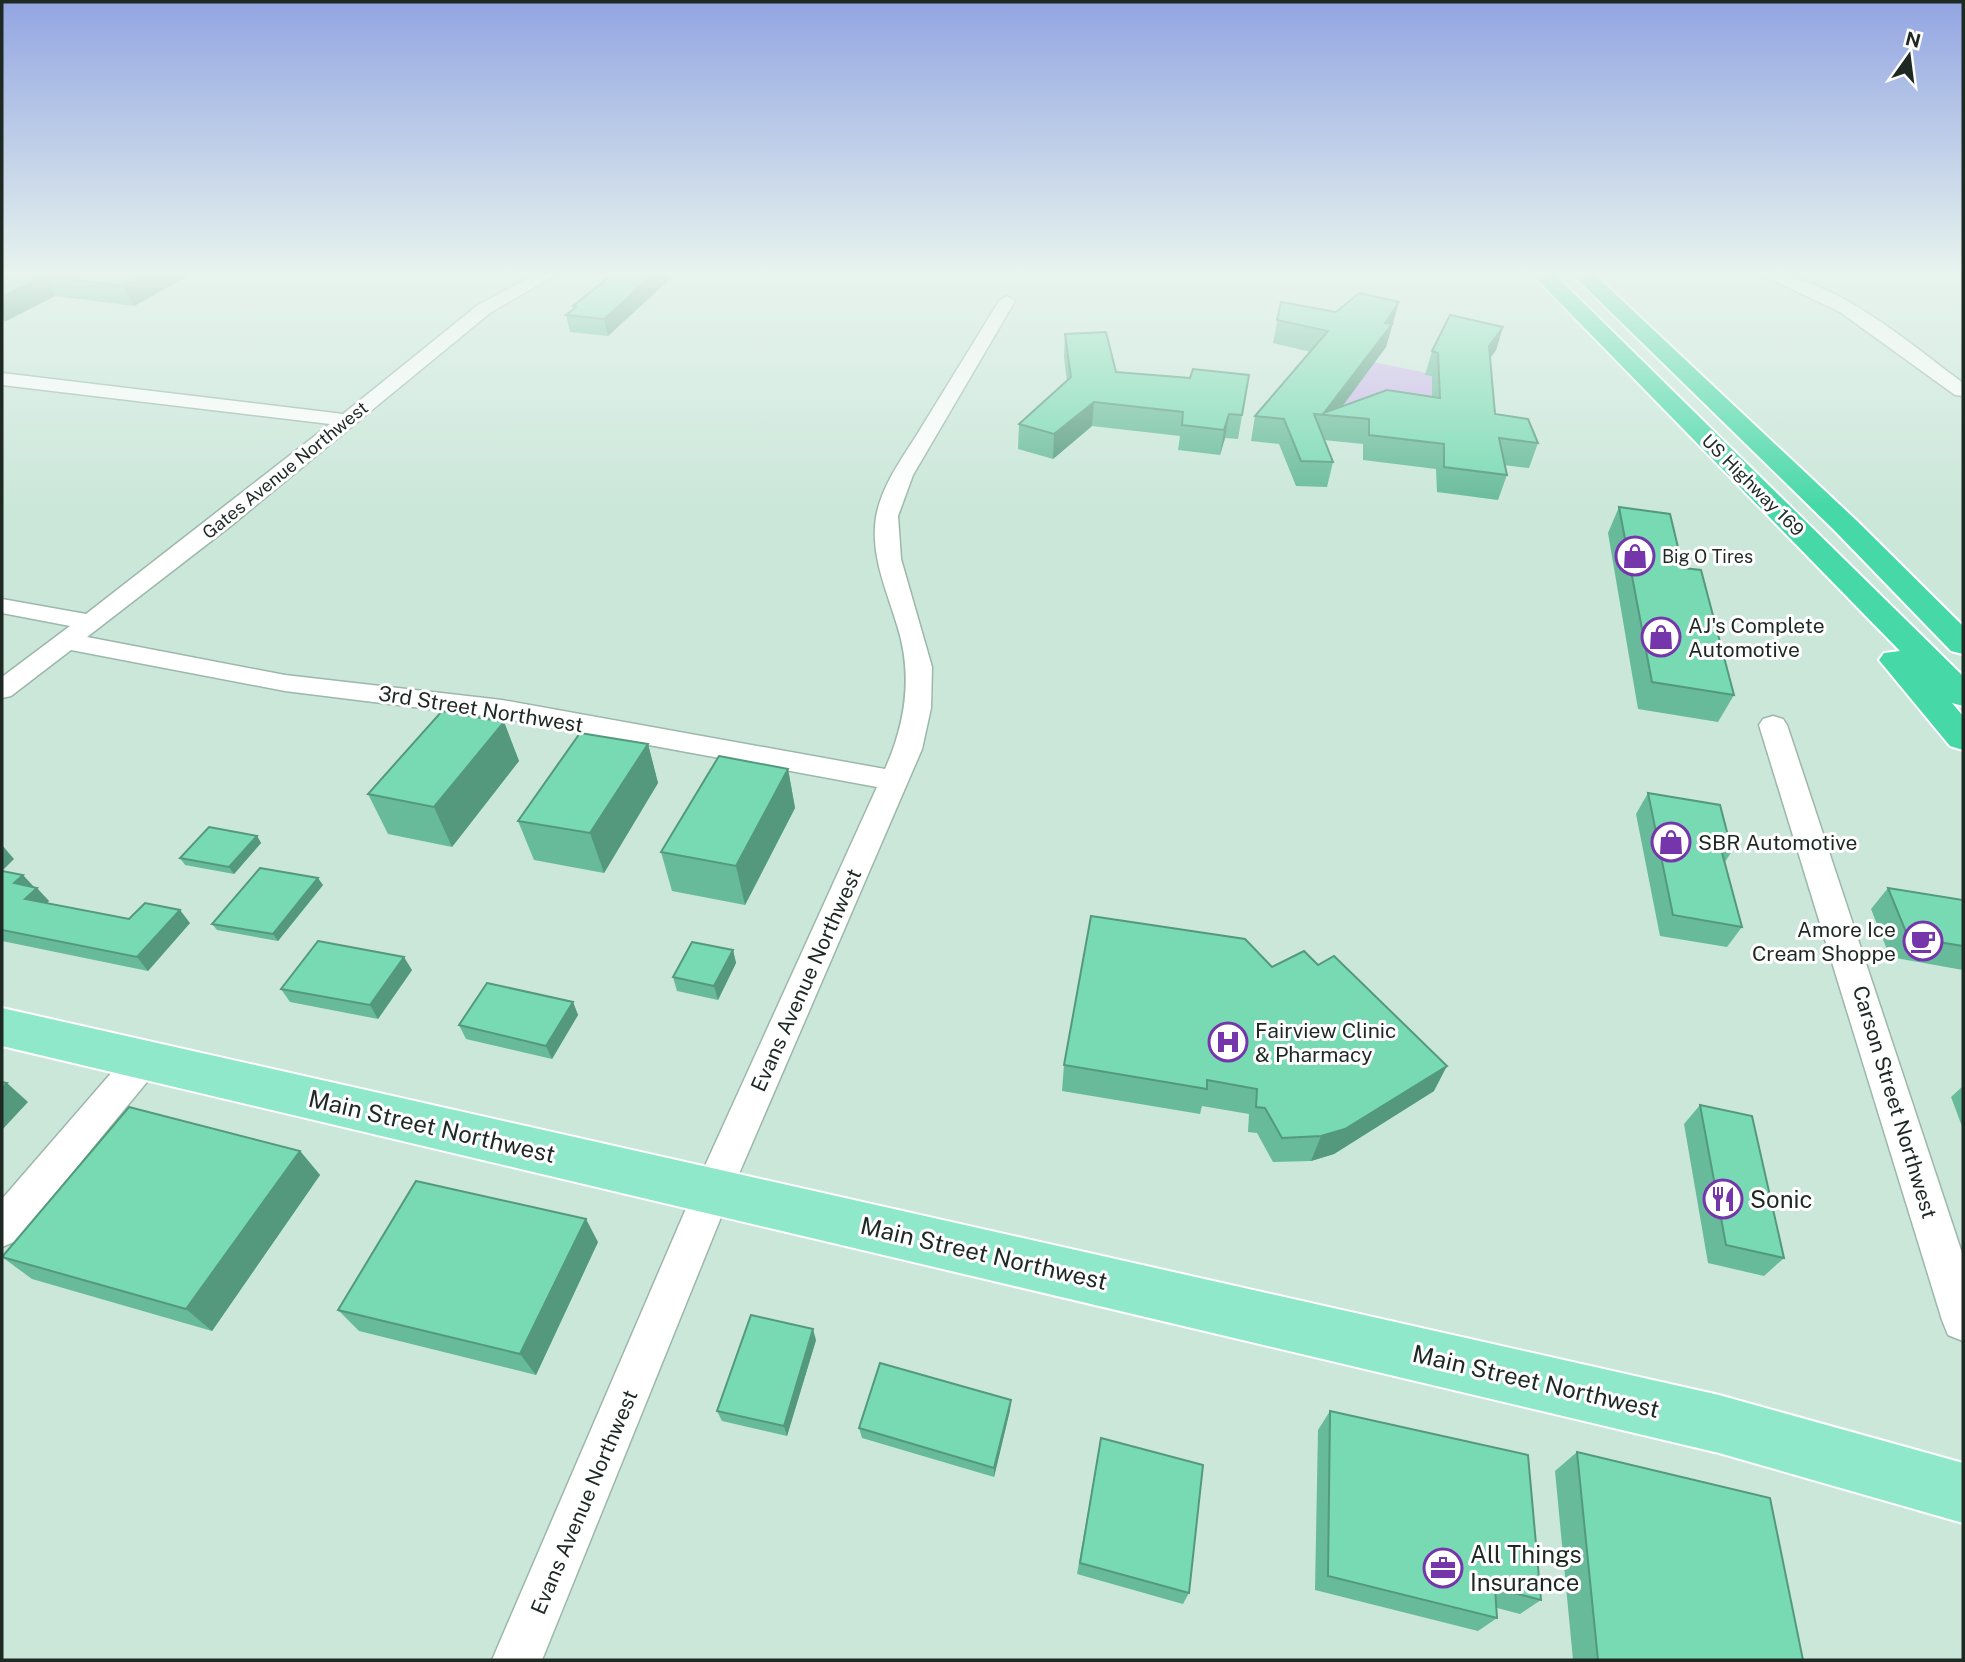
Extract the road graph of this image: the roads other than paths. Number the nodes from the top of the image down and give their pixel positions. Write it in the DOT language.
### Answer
graph roads {
  1 [pos="431,352"];
  2 [pos="977,352"];
  3 [pos="1619,352"];
  4 [pos="1663,352"];
  5 [pos="1907,352"];
  6 [pos="2,379"];
  7 [pos="24,382"];
  8 [pos="1925,388"];
  9 [pos="1963,391"];
  10 [pos="2,395"];
  11 [pos="347,420"];
  12 [pos="1846,526"];
  13 [pos="1808,541"];
  14 [pos="2,606"];
  15 [pos="1963,616"];
  16 [pos="91,622"];
  17 [pos="66,641"];
  18 [pos="1963,643"];
  19 [pos="2,690"];
  20 [pos="1963,695"];
  21 [pos="1773,725"];
  22 [pos="1963,738"];
  23 [pos="895,781"];
  24 [pos="2,1027"];
  25 [pos="144,1060"];
  26 [pos="713,1190"];
  27 [pos="2,1228"];
  28 [pos="1963,1320"];
  29 [pos="1963,1493"];
  30 [pos="517,1660"];
  1 -- 11 [label="street, Gates Avenue Northwest"];
  2 -- 23 [label="street, Evans Avenue Northwest"];
  3 -- 13 [label="highway, US Highway 169"];
  4 -- 12 [label="highway, US Highway 169"];
  5 -- 9 [label="street"];
  6 -- 7 [label="street"];
  7 -- 10 [label="street"];
  7 -- 11 [label="street"];
  8 -- 9 [label="street"];
  11 -- 16 [label="street, Gates Avenue Northwest"];
  12 -- 15 [label="highway"];
  12 -- 18 [label="highway, US Highway 169"];
  13 -- 20 [label="highway, US Highway 169"];
  13 -- 22 [label="highway"];
  14 -- 16 [label="street"];
  16 -- 17 [label="street, Gates Avenue Northwest"];
  17 -- 19 [label="street"];
  17 -- 23 [label="street, 3rd Street Northwest"];
  21 -- 28 [label="street, Carson Street Northwest"];
  23 -- 26 [label="street, Evans Avenue Northwest"];
  24 -- 25 [label="main road, Main Street Northwest"];
  25 -- 26 [label="main road, Main Street Northwest"];
  25 -- 27 [label="street"];
  26 -- 29 [label="main road, Main Street Northwest"];
  26 -- 30 [label="street, Evans Avenue Northwest"];
}
